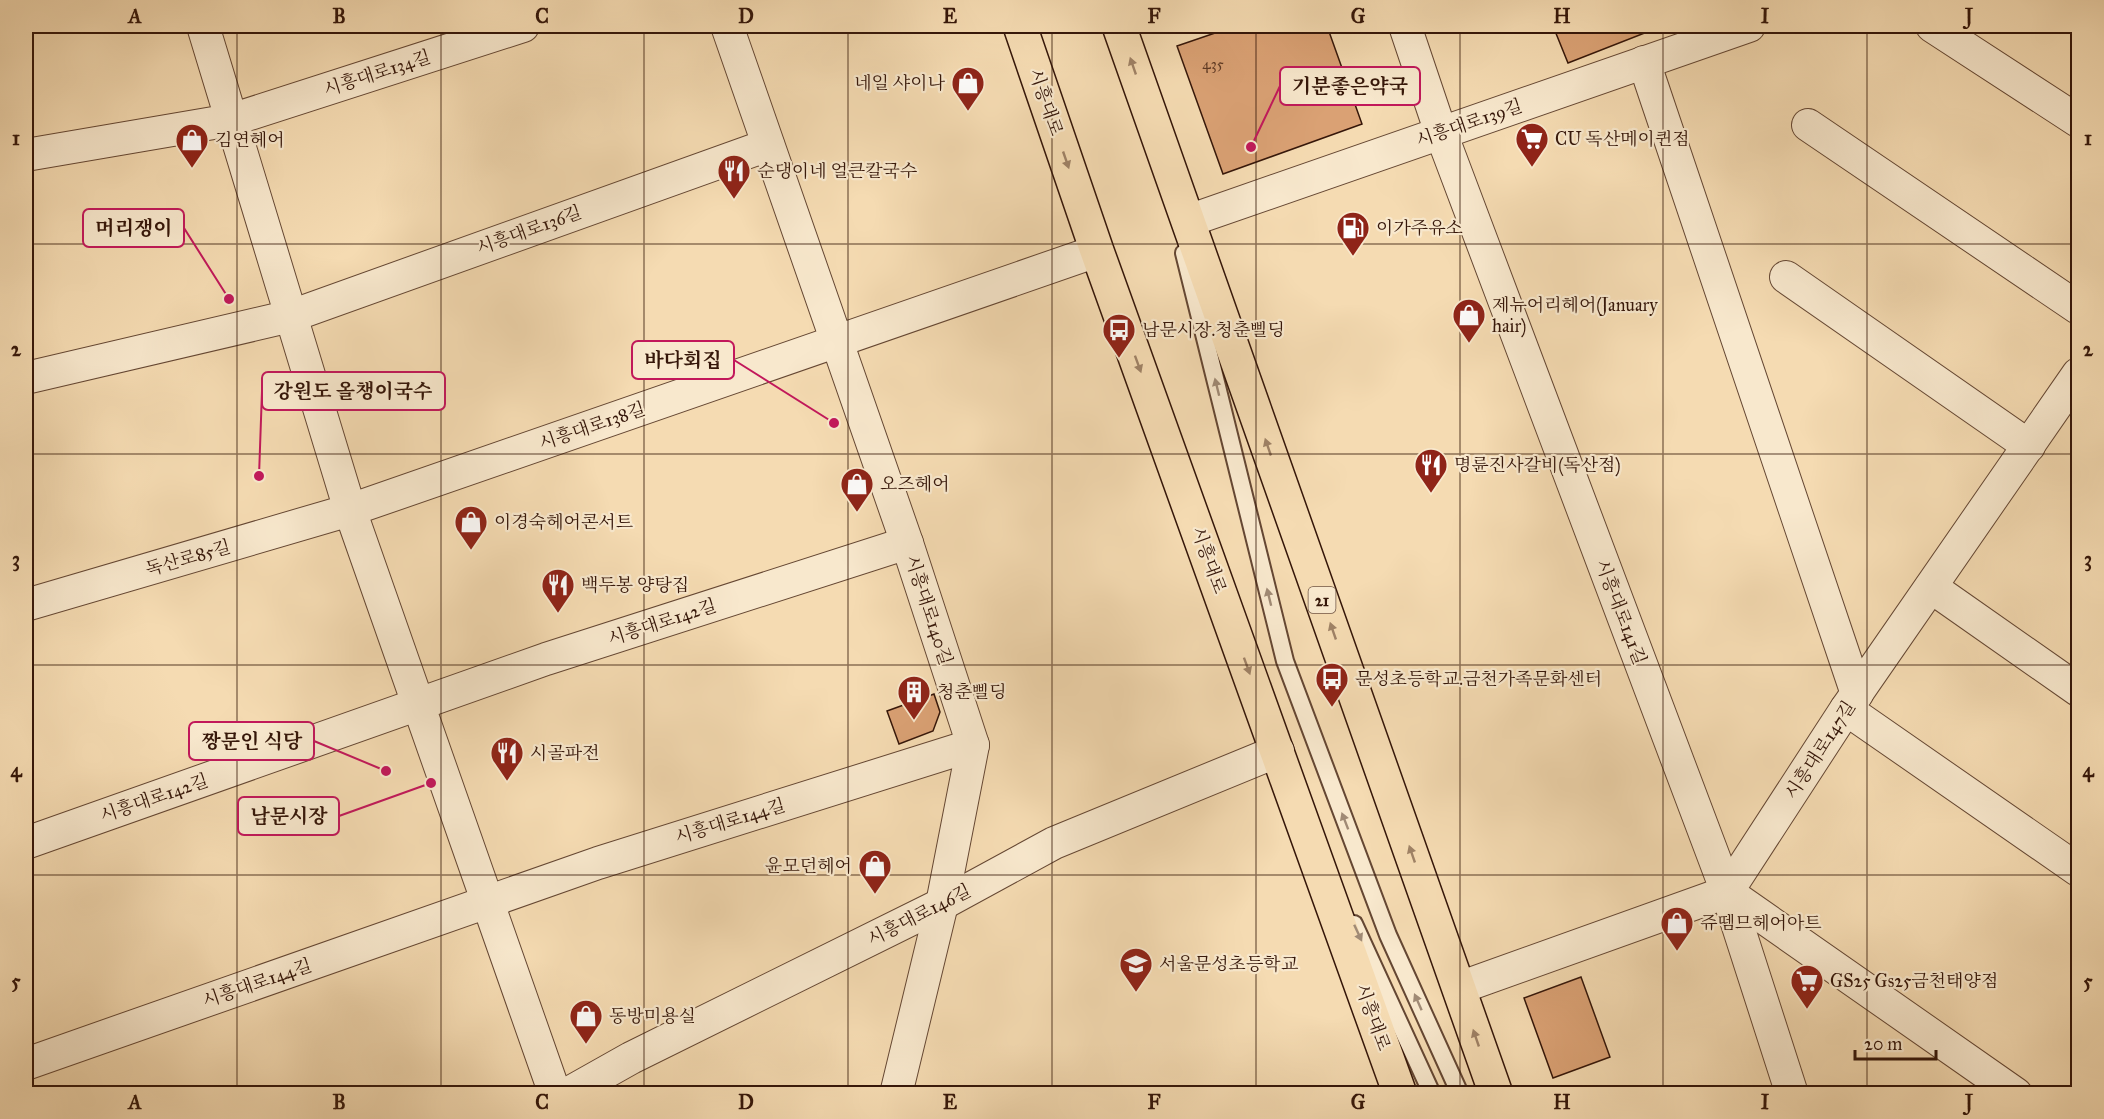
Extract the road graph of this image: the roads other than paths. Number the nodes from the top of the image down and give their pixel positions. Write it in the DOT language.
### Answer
graph roads {
  1 [pos="203,26"];
  2 [pos="523,26"];
  3 [pos="727,26"];
  4 [pos="1020,26"];
  5 [pos="1119,26"];
  6 [pos="1405,26"];
  7 [pos="1749,26"];
  8 [pos="1932,26"];
  9 [pos="1644,62"];
  10 [pos="1147,106"];
  11 [pos="231,120"];
  12 [pos="2079,121"];
  13 [pos="1808,125"];
  14 [pos="1441,133"];
  15 [pos="768,145"];
  16 [pos="26,155"];
  17 [pos="1188,221"];
  18 [pos="1097,251"];
  19 [pos="1786,278"];
  20 [pos="2079,308"];
  21 [pos="291,316"];
  22 [pos="835,342"];
  23 [pos="2079,374"];
  24 [pos="26,378"];
  25 [pos="2029,446"];
  26 [pos="350,510"];
  27 [pos="907,543"];
  28 [pos="1931,587"];
  29 [pos="26,605"];
  30 [pos="2079,690"];
  31 [pos="1851,702"];
  32 [pos="418,705"];
  33 [pos="973,745"];
  34 [pos="1278,751"];
  35 [pos="1290,784"];
  36 [pos="26,843"];
  37 [pos="2079,870"];
  38 [pos="1727,892"];
  39 [pos="488,902"];
  40 [pos="942,904"];
  41 [pos="1459,988"];
  42 [pos="26,1064"];
  43 [pos="555,1094"];
  44 [pos="567,1094"];
  45 [pos="896,1094"];
  46 [pos="1400,1094"];
  47 [pos="1432,1094"];
  48 [pos="1460,1094"];
  49 [pos="1496,1094"];
  50 [pos="1792,1094"];
  51 [pos="2016,1094"];
  1 -- 11 [label="street"];
  2 -- 11 [label="street, 시흥대로134길"];
  3 -- 15 [label="street"];
  4 -- 18 [label="main road, 시흥대로, one-way"];
  10 -- 5 [label="main road, 21, one-way"];
  6 -- 14 [label="street, 시흥대로141길"];
  7 -- 9 [label="street, 시흥대로139길"];
  8 -- 12 [label="street"];
  9 -- 14 [label="street, 시흥대로139길"];
  9 -- 31 [label="street"];
  10 -- 17 [label="main road, 21"];
  48 -- 10 [label="lane, one-way"];
  11 -- 16 [label="street, 시흥대로134길"];
  11 -- 21 [label="street"];
  13 -- 20 [label="street"];
  14 -- 17 [label="street, 시흥대로139길"];
  14 -- 38 [label="street, 시흥대로141길"];
  15 -- 21 [label="street, 시흥대로136길"];
  15 -- 22 [label="street"];
  41 -- 17 [label="main road, 21, one-way"];
  18 -- 22 [label="street, 시흥대로138길"];
  18 -- 34 [label="main road, 시흥대로, one-way"];
  19 -- 25 [label="street"];
  21 -- 24 [label="street, 시흥대로136길"];
  21 -- 26 [label="street"];
  22 -- 26 [label="street, 시흥대로138길"];
  22 -- 27 [label="street, 시흥대로140길"];
  23 -- 25 [label="street, 시흥대로147길"];
  25 -- 28 [label="street, 시흥대로147길"];
  26 -- 29 [label="street, 독산로85길"];
  26 -- 32 [label="street"];
  27 -- 32 [label="street, 시흥대로142길"];
  27 -- 33 [label="street, 시흥대로140길"];
  28 -- 30 [label="street"];
  28 -- 31 [label="street, 시흥대로147길"];
  31 -- 37 [label="street"];
  31 -- 38 [label="street, 시흥대로147길"];
  32 -- 36 [label="street, 시흥대로142길"];
  32 -- 39 [label="street"];
  33 -- 39 [label="street, 시흥대로144길"];
  33 -- 40 [label="street, 시흥대로140길"];
  34 -- 35 [label="main road, 시흥대로"];
  34 -- 40 [label="street, 시흥대로146길"];
  35 -- 46 [label="main road, 시흥대로"];
  35 -- 47 [label="lane, one-way"];
  38 -- 41 [label="street"];
  38 -- 50 [label="street, 시흥대로141길"];
  38 -- 51 [label="street"];
  39 -- 42 [label="street, 시흥대로144길"];
  39 -- 43 [label="street"];
  40 -- 44 [label="street, 시흥대로146길"];
  40 -- 45 [label="street, 시흥대로140길"];
  49 -- 41 [label="main road, 21, one-way"];
}
